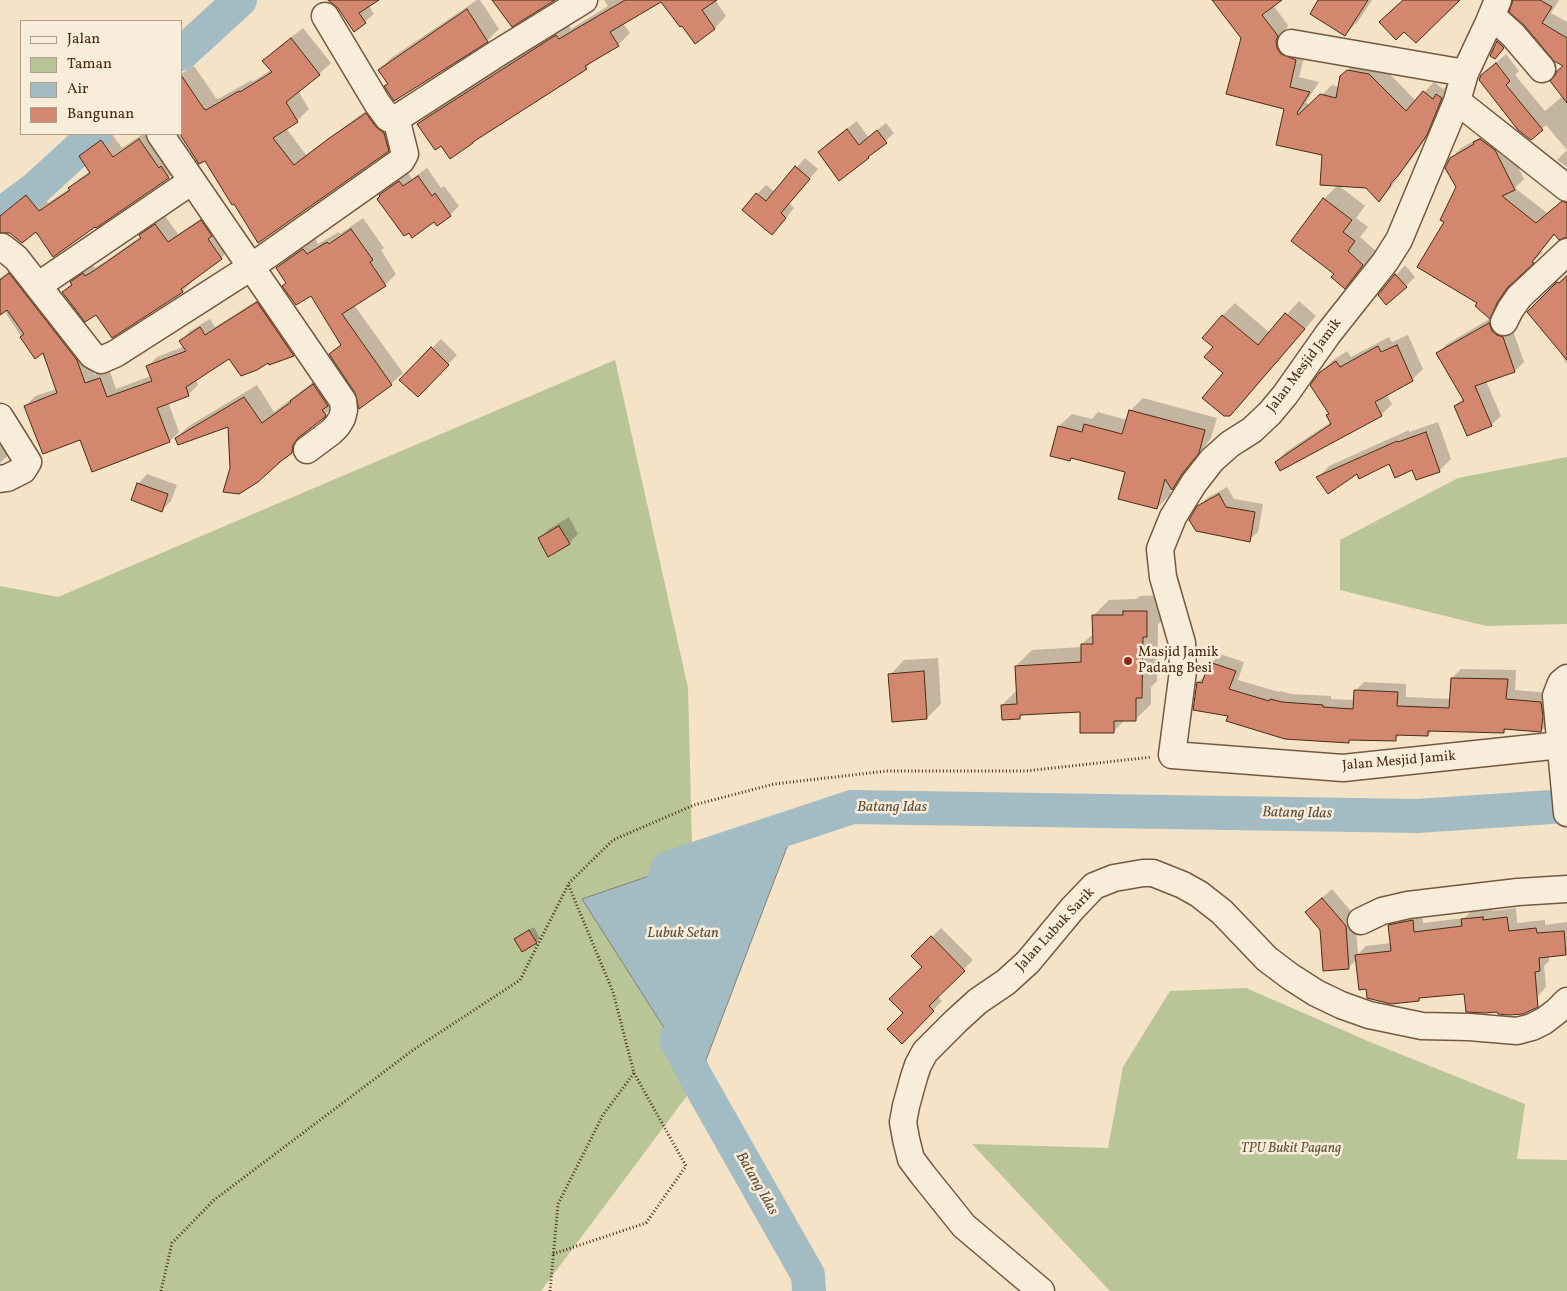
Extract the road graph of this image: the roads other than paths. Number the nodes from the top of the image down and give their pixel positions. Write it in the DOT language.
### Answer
graph roads {
  1 [pos="581,1"];
  2 [pos="1495,8"];
  3 [pos="325,16"];
  4 [pos="1292,42"];
  5 [pos="1542,69"];
  6 [pos="1465,72"];
  7 [pos="1457,101"];
  8 [pos="397,122"];
  9 [pos="161,135"];
  10 [pos="192,181"];
  11 [pos="1567,188"];
  12 [pos="0,248"];
  13 [pos="1567,252"];
  14 [pos="251,267"];
  15 [pos="39,285"];
  16 [pos="1504,322"];
  17 [pos="0,417"];
  18 [pos="308,450"];
  19 [pos="0,479"];
  20 [pos="1567,678"];
  21 [pos="1561,749"];
  22 [pos="1567,813"];
  23 [pos="1567,889"];
  24 [pos="1361,922"];
  25 [pos="1567,1001"];
  26 [pos="1041,1291"];
  1 -- 8 [label="street"];
  2 -- 5 [label="street"];
  2 -- 6 [label="street, Jalan Mesjid Jamik"];
  3 -- 8 [label="street"];
  4 -- 6 [label="street"];
  6 -- 7 [label="street, Jalan Mesjid Jamik"];
  7 -- 11 [label="street"];
  7 -- 21 [label="street, Jalan Mesjid Jamik"];
  8 -- 14 [label="street"];
  9 -- 10 [label="street"];
  10 -- 14 [label="street"];
  10 -- 15 [label="street"];
  12 -- 15 [label="street"];
  13 -- 16 [label="street"];
  14 -- 15 [label="street"];
  14 -- 18 [label="street"];
  17 -- 19 [label="street"];
  20 -- 21 [label="street"];
  21 -- 22 [label="street"];
  23 -- 24 [label="street"];
  25 -- 26 [label="street, Jalan Lubuk Sarik"];
}
